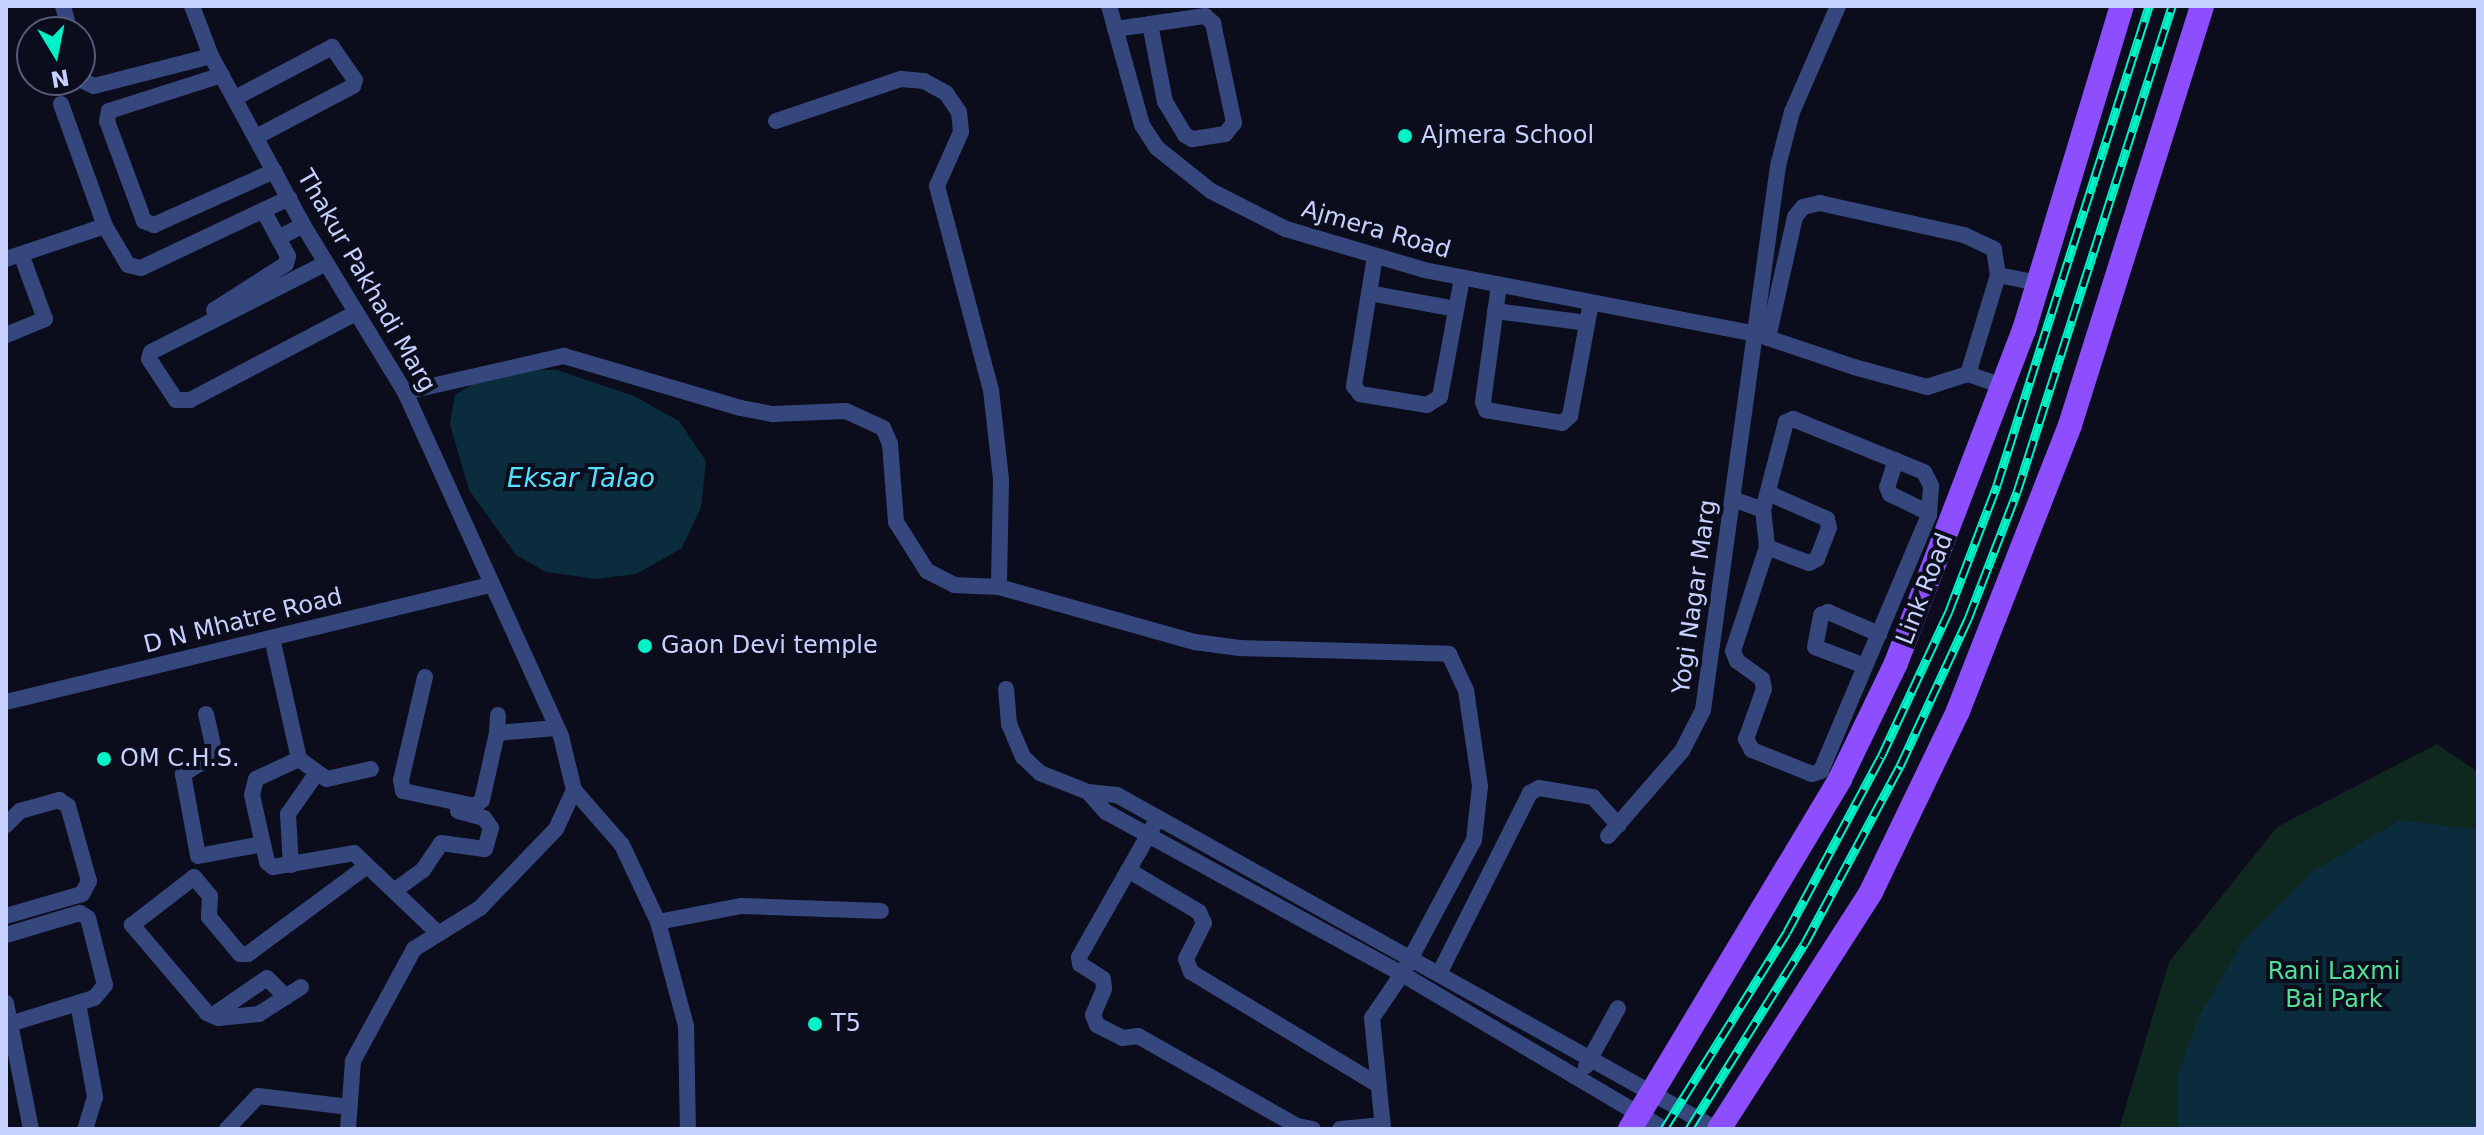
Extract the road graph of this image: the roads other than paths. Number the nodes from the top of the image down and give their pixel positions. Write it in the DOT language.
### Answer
graph roads {
  1 [pos="192,6"];
  2 [pos="1109,6"];
  3 [pos="1838,6"];
  4 [pos="2122,6"];
  5 [pos="2202,6"];
  6 [pos="1150,24"];
  7 [pos="1115,29"];
  8 [pos="211,56"];
  9 [pos="222,75"];
  10 [pos="96,85"];
  11 [pos="235,98"];
  12 [pos="61,104"];
  13 [pos="776,121"];
  14 [pos="1185,135"];
  15 [pos="256,137"];
  16 [pos="1170,159"];
  17 [pos="274,171"];
  18 [pos="289,198"];
  19 [pos="263,210"];
  20 [pos="303,225"];
  21 [pos="105,226"];
  22 [pos="278,238"];
  23 [pos="14,256"];
  24 [pos="1375,256"];
  25 [pos="326,263"];
  26 [pos="1998,275"];
  27 [pos="1462,278"];
  28 [pos="2038,283"];
  29 [pos="1499,285"];
  30 [pos="1369,293"];
  31 [pos="1591,303"];
  32 [pos="1456,309"];
  33 [pos="1495,311"];
  34 [pos="356,313"];
  35 [pos="207,314"];
  36 [pos="1587,323"];
  37 [pos="6,335"];
  38 [pos="1760,336"];
  39 [pos="1968,374"];
  40 [pos="2002,386"];
  41 [pos="405,392"];
  42 [pos="1896,460"];
  43 [pos="1768,493"];
  44 [pos="1733,499"];
  45 [pos="1763,510"];
  46 [pos="1929,513"];
  47 [pos="1767,547"];
  48 [pos="491,585"];
  49 [pos="999,587"];
  50 [pos="1879,634"];
  51 [pos="272,638"];
  52 [pos="1865,666"];
  53 [pos="425,677"];
  54 [pos="1006,689"];
  55 [pos="6,702"];
  56 [pos="206,714"];
  57 [pos="498,715"];
  58 [pos="557,728"];
  59 [pos="497,733"];
  60 [pos="299,759"];
  61 [pos="371,769"];
  62 [pos="316,774"];
  63 [pos="574,790"];
  64 [pos="1088,792"];
  65 [pos="431,796"];
  66 [pos="1158,818"];
  67 [pos="6,825"];
  68 [pos="1148,834"];
  69 [pos="263,844"];
  70 [pos="198,856"];
  71 [pos="291,865"];
  72 [pos="367,866"];
  73 [pos="1128,870"];
  74 [pos="194,877"];
  75 [pos="1267,879"];
  76 [pos="394,891"];
  77 [pos="1258,895"];
  78 [pos="881,911"];
  79 [pos="6,916"];
  80 [pos="658,922"];
  81 [pos="439,934"];
  82 [pos="6,935"];
  83 [pos="1410,959"];
  84 [pos="1402,974"];
  85 [pos="1439,974"];
  86 [pos="301,987"];
  87 [pos="286,997"];
  88 [pos="6,1003"];
  89 [pos="78,1003"];
  90 [pos="1618,1008"];
  91 [pos="213,1015"];
  92 [pos="9,1023"];
  93 [pos="1590,1059"];
  94 [pos="1578,1080"];
  95 [pos="1377,1084"];
  96 [pos="1651,1093"];
  97 [pos="349,1107"];
  98 [pos="1634,1122"];
  99 [pos="1383,1127"];
  100 [pos="31,1129"];
  101 [pos="85,1129"];
  102 [pos="227,1129"];
  103 [pos="348,1129"];
  104 [pos="688,1129"];
  105 [pos="1313,1129"];
  106 [pos="1340,1129"];
  107 [pos="1664,1129"];
  108 [pos="1717,1129"];
  1 -- 8 [label="street, Thakur Pakhadi Marg"];
  2 -- 7 [label="street, Ajmera Road"];
  3 -- 38 [label="street"];
  4 -- 28 [label="main road, Link Road"];
  5 -- 108 [label="main road"];
  6 -- 7 [label="street"];
  6 -- 14 [label="street"];
  6 -- 14 [label="street"];
  7 -- 16 [label="street, Ajmera Road"];
  8 -- 9 [label="street, Thakur Pakhadi Marg"];
  8 -- 10 [label="street"];
  9 -- 11 [label="street, Thakur Pakhadi Marg"];
  9 -- 17 [label="street"];
  11 -- 15 [label="street, Thakur Pakhadi Marg"];
  11 -- 15 [label="street"];
  12 -- 21 [label="street"];
  13 -- 49 [label="street"];
  14 -- 16 [label="street"];
  15 -- 17 [label="street, Thakur Pakhadi Marg"];
  16 -- 24 [label="street, Ajmera Road"];
  17 -- 18 [label="street, Thakur Pakhadi Marg"];
  18 -- 19 [label="street"];
  18 -- 20 [label="street, Thakur Pakhadi Marg"];
  19 -- 21 [label="street"];
  19 -- 22 [label="street"];
  20 -- 22 [label="street"];
  20 -- 25 [label="street, Thakur Pakhadi Marg"];
  21 -- 23 [label="street"];
  22 -- 35 [label="street"];
  23 -- 37 [label="street"];
  24 -- 27 [label="street, Ajmera Road"];
  24 -- 30 [label="street"];
  25 -- 34 [label="street, Thakur Pakhadi Marg"];
  25 -- 34 [label="street"];
  26 -- 28 [label="street"];
  26 -- 38 [label="street"];
  26 -- 39 [label="street"];
  27 -- 29 [label="street, Ajmera Road"];
  27 -- 32 [label="street"];
  28 -- 40 [label="main road, Link Road"];
  29 -- 31 [label="street, Ajmera Road"];
  29 -- 33 [label="street"];
  30 -- 32 [label="street"];
  30 -- 32 [label="street"];
  31 -- 36 [label="street"];
  31 -- 38 [label="street, Ajmera Road"];
  33 -- 36 [label="street"];
  33 -- 36 [label="street"];
  34 -- 41 [label="street, Thakur Pakhadi Marg"];
  38 -- 39 [label="street, Ajmera Road"];
  38 -- 44 [label="street, Yogi Nagar Marg"];
  39 -- 40 [label="street"];
  40 -- 96 [label="main road, Link Road"];
  41 -- 48 [label="street, Thakur Pakhadi Marg"];
  41 -- 49 [label="street"];
  42 -- 43 [label="street"];
  42 -- 46 [label="street"];
  42 -- 46 [label="street"];
  43 -- 45 [label="street"];
  43 -- 47 [label="street"];
  44 -- 45 [label="street"];
  44 -- 85 [label="street, Yogi Nagar Marg"];
  45 -- 47 [label="street"];
  46 -- 50 [label="street"];
  47 -- 52 [label="street"];
  48 -- 51 [label="street, D N Mhatre Road"];
  48 -- 58 [label="street, Thakur Pakhadi Marg"];
  49 -- 83 [label="street"];
  50 -- 52 [label="street"];
  50 -- 52 [label="street"];
  51 -- 55 [label="street, D N Mhatre Road"];
  51 -- 60 [label="street"];
  53 -- 65 [label="street"];
  54 -- 64 [label="street"];
  56 -- 70 [label="street"];
  57 -- 59 [label="street"];
  58 -- 59 [label="street"];
  58 -- 63 [label="street, Thakur Pakhadi Marg"];
  59 -- 65 [label="street"];
  60 -- 62 [label="street"];
  60 -- 69 [label="street"];
  61 -- 62 [label="street"];
  62 -- 71 [label="street"];
  63 -- 80 [label="street"];
  63 -- 81 [label="street"];
  64 -- 66 [label="street"];
  64 -- 68 [label="street"];
  65 -- 76 [label="street"];
  66 -- 68 [label="street"];
  66 -- 75 [label="street"];
  67 -- 79 [label="street"];
  68 -- 73 [label="street"];
  68 -- 77 [label="street"];
  69 -- 70 [label="street"];
  69 -- 71 [label="street"];
  70 -- 74 [label="street"];
  71 -- 72 [label="street"];
  72 -- 74 [label="street"];
  72 -- 76 [label="street"];
  73 -- 95 [label="street"];
  73 -- 105 [label="street"];
  74 -- 91 [label="street"];
  75 -- 77 [label="street"];
  75 -- 83 [label="street"];
  76 -- 81 [label="street"];
  77 -- 84 [label="street"];
  78 -- 80 [label="street"];
  80 -- 104 [label="street"];
  81 -- 97 [label="street"];
  82 -- 89 [label="street"];
  83 -- 84 [label="street"];
  83 -- 85 [label="street"];
  84 -- 94 [label="street"];
  84 -- 95 [label="street"];
  85 -- 93 [label="street"];
  86 -- 87 [label="street"];
  87 -- 91 [label="street"];
  87 -- 91 [label="street"];
  88 -- 92 [label="street"];
  89 -- 92 [label="street"];
  89 -- 101 [label="street"];
  90 -- 93 [label="street"];
  92 -- 100 [label="street"];
  93 -- 94 [label="street"];
  93 -- 96 [label="street"];
  94 -- 98 [label="street"];
  95 -- 99 [label="street"];
  96 -- 98 [label="main road, Link Road"];
  96 -- 108 [label="street"];
  97 -- 102 [label="street"];
  97 -- 103 [label="street"];
  98 -- 107 [label="street"];
  99 -- 106 [label="street"];
}
